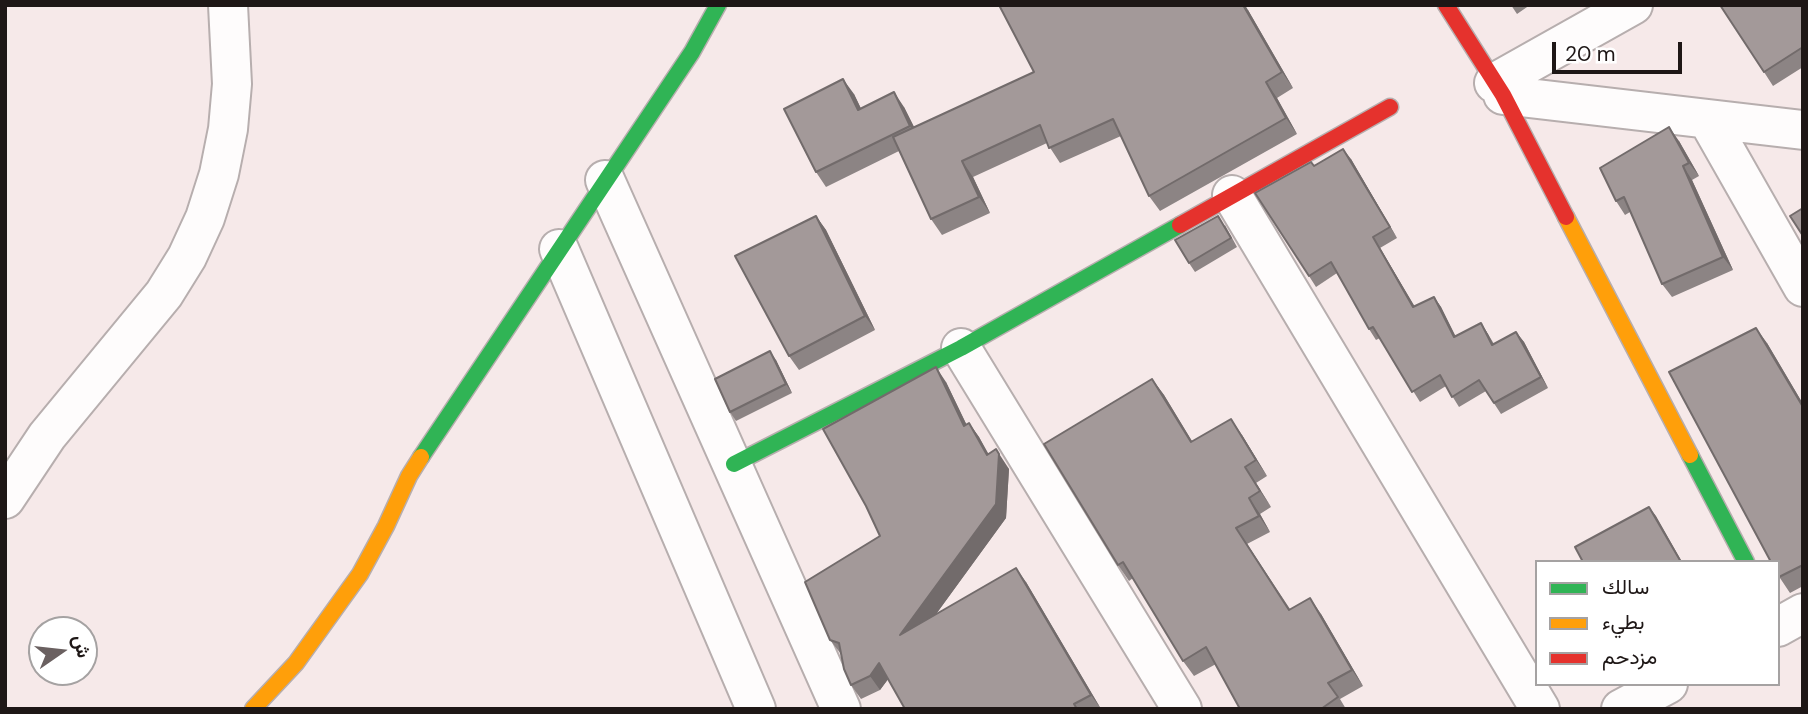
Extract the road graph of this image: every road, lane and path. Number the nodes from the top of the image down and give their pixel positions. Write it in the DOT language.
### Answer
graph roads {
  1 [pos="228,5"];
  2 [pos="718,5"];
  3 [pos="1446,5"];
  4 [pos="1633,5"];
  5 [pos="1499,89"];
  6 [pos="1390,107"];
  7 [pos="1708,120"];
  8 [pos="1803,130"];
  9 [pos="605,180"];
  10 [pos="1231,195"];
  11 [pos="559,249"];
  12 [pos="1803,287"];
  13 [pos="961,348"];
  14 [pos="734,464"];
  15 [pos="5,499"];
  16 [pos="1745,560"];
  17 [pos="1664,686"];
  18 [pos="253,709"];
  19 [pos="756,709"];
  20 [pos="841,709"];
  21 [pos="1182,709"];
  22 [pos="1540,709"];
  23 [pos="1621,709"];
  1 -- 15 [label="street"];
  2 -- 9 [label="street"];
  3 -- 5 [label="street"];
  4 -- 5 [label="street"];
  5 -- 7 [label="street"];
  5 -- 16 [label="street"];
  6 -- 10 [label="street"];
  7 -- 8 [label="street"];
  7 -- 12 [label="street"];
  9 -- 11 [label="street"];
  9 -- 14 [label="street"];
  10 -- 13 [label="street"];
  10 -- 22 [label="street"];
  11 -- 18 [label="street"];
  11 -- 19 [label="street"];
  13 -- 14 [label="street"];
  13 -- 21 [label="street"];
  14 -- 20 [label="street"];
  17 -- 23 [label="street"];
}
